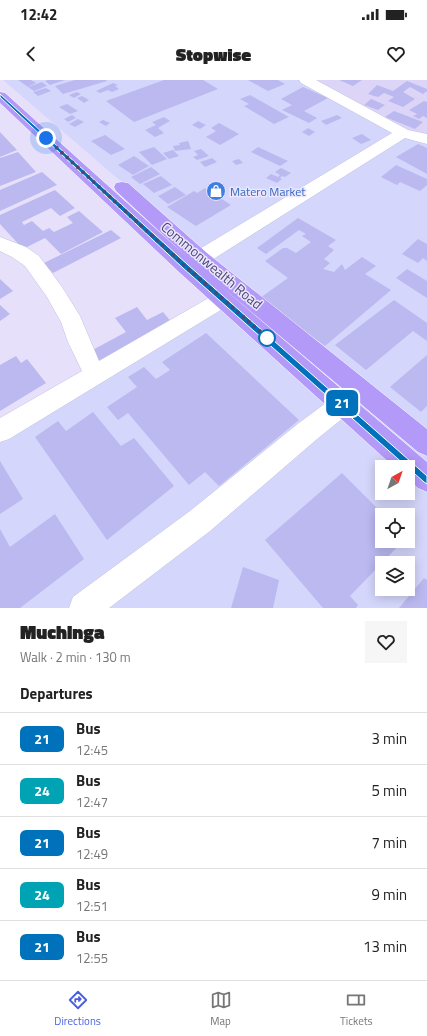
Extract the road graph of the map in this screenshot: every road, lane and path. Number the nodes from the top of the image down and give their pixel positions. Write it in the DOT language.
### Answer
graph roads {
  1 [pos="1,80"];
  2 [pos="306,80"];
  3 [pos="0,96"];
  4 [pos="403,134"];
  5 [pos="427,139"];
  6 [pos="0,243"];
  7 [pos="200,258"];
  8 [pos="231,294"];
  9 [pos="96,375"];
  10 [pos="352,397"];
  11 [pos="0,431"];
  12 [pos="427,444"];
  13 [pos="427,479"];
  14 [pos="84,608"];
  1 -- 7 [label="main road, Commonwealth Road"];
  2 -- 4 [label="street"];
  3 -- 8 [label="main road, Commonwealth Road"];
  4 -- 5 [label="street"];
  4 -- 7 [label="street"];
  6 -- 9 [label="street"];
  7 -- 8 [label="main road, Commonwealth Road"];
  8 -- 9 [label="street"];
  8 -- 10 [label="main road, Commonwealth Road"];
  9 -- 11 [label="street"];
  10 -- 12 [label="main road, Commonwealth Road"];
  10 -- 13 [label="main road, Commonwealth Road"];
  10 -- 14 [label="street"];
}
